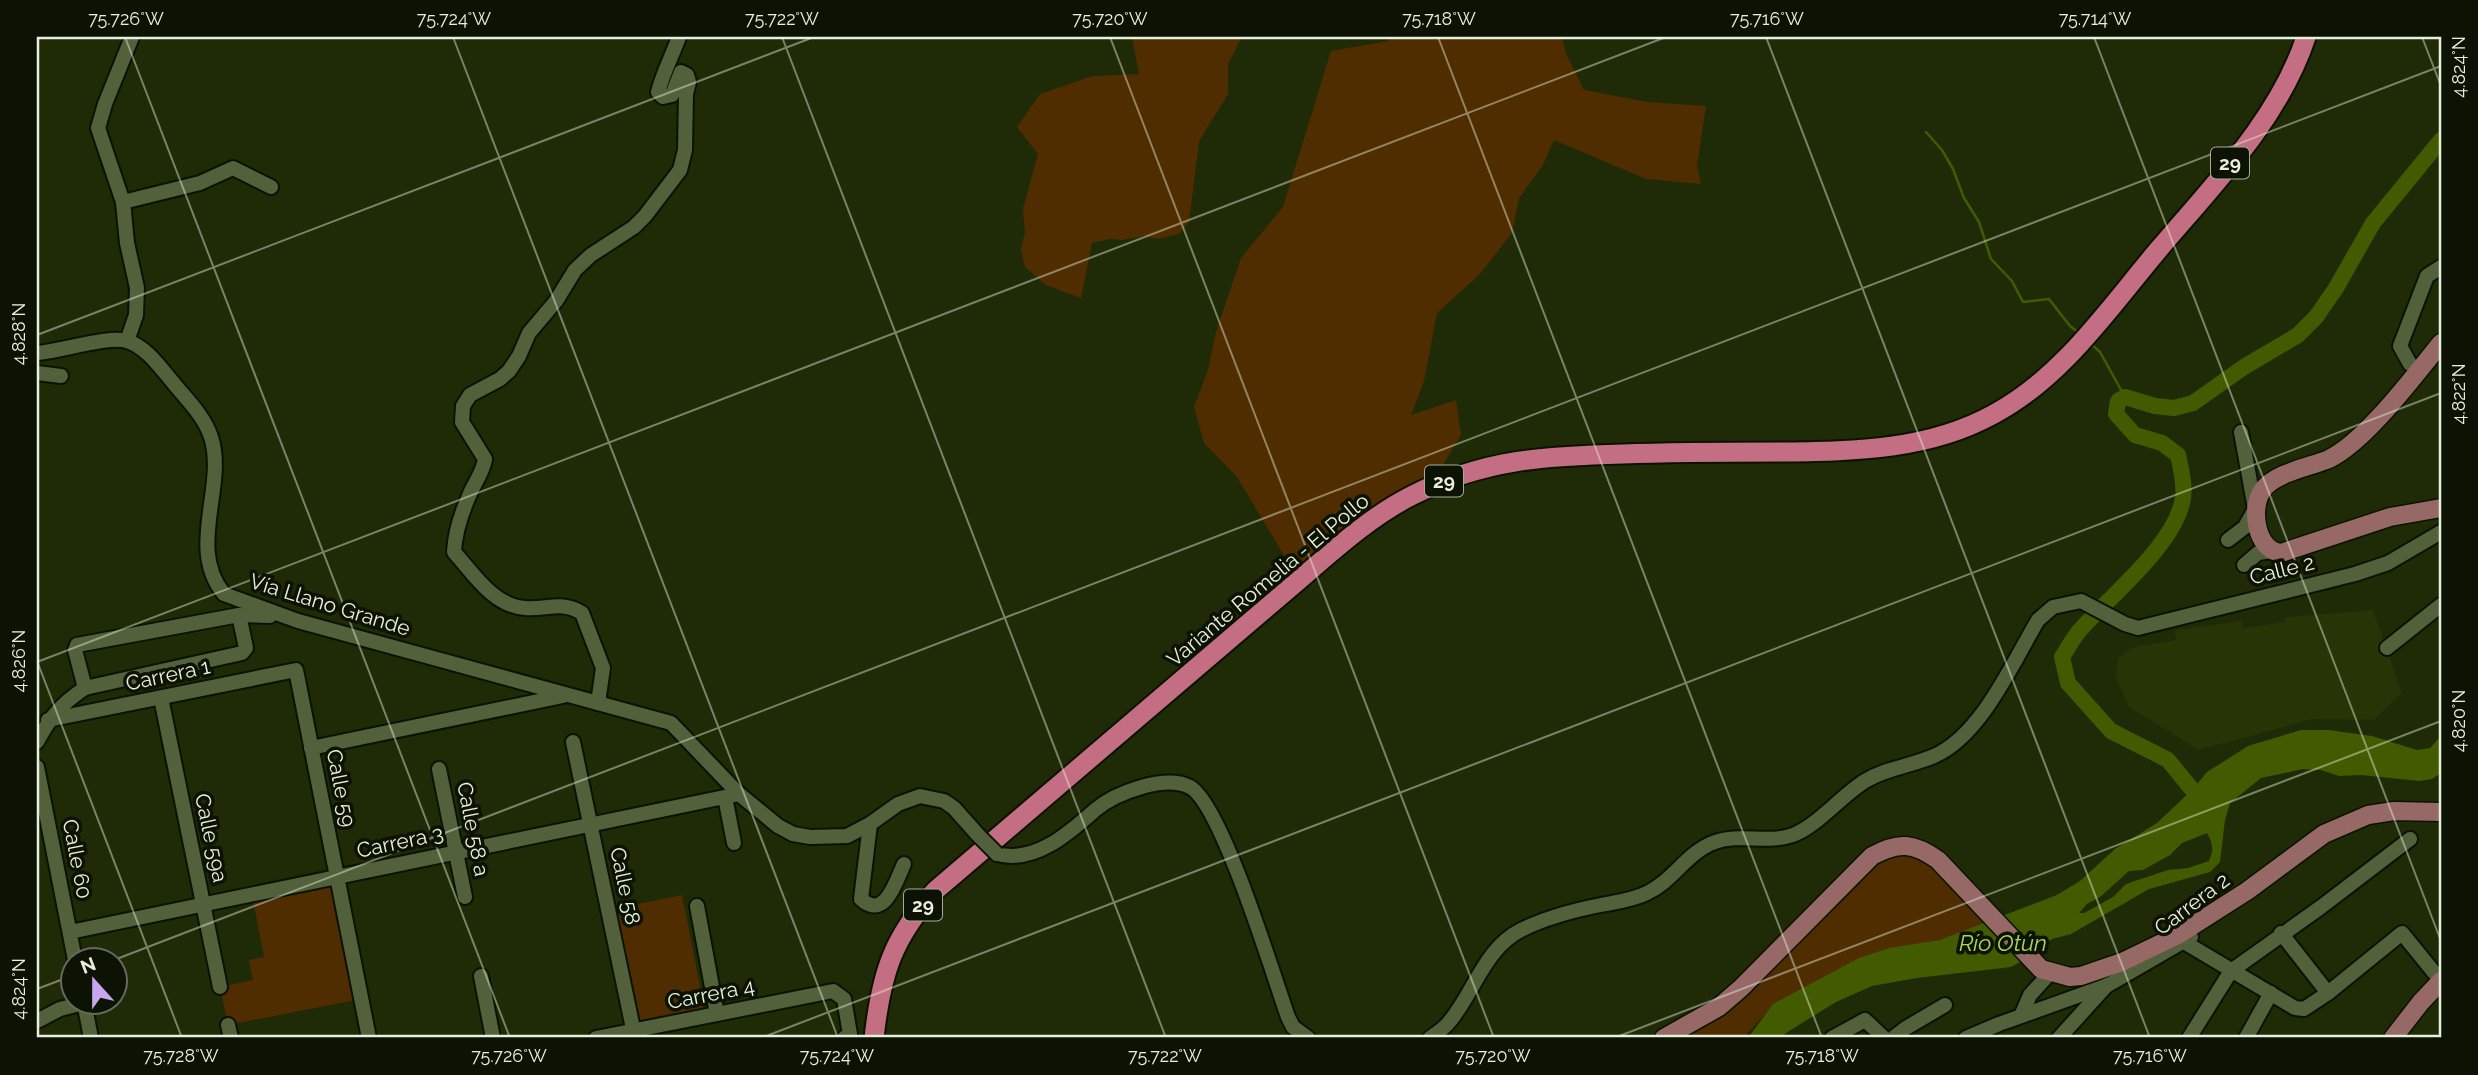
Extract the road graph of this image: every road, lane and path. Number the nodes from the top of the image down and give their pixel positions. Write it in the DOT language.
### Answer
graph roads {
  1 [pos="132,37"];
  2 [pos="679,37"];
  3 [pos="2306,37"];
  4 [pos="271,187"];
  5 [pos="123,202"];
  6 [pos="2441,267"];
  7 [pos="120,341"];
  8 [pos="2441,343"];
  9 [pos="37,353"];
  10 [pos="2419,370"];
  11 [pos="37,373"];
  12 [pos="61,376"];
  13 [pos="2241,432"];
  14 [pos="2441,508"];
  15 [pos="2255,509"];
  16 [pos="2441,532"];
  17 [pos="2228,540"];
  18 [pos="2271,551"];
  19 [pos="2244,565"];
  20 [pos="2441,604"];
  21 [pos="239,615"];
  22 [pos="298,621"];
  23 [pos="2386,648"];
  24 [pos="296,670"];
  25 [pos="85,688"];
  26 [pos="568,695"];
  27 [pos="161,698"];
  28 [pos="598,703"];
  29 [pos="48,720"];
  30 [pos="37,742"];
  31 [pos="573,742"];
  32 [pos="312,748"];
  33 [pos="37,767"];
  34 [pos="439,769"];
  35 [pos="732,795"];
  36 [pos="2440,813"];
  37 [pos="590,824"];
  38 [pos="870,824"];
  39 [pos="2410,839"];
  40 [pos="734,843"];
  41 [pos="456,852"];
  42 [pos="904,864"];
  43 [pos="337,877"];
  44 [pos="2247,891"];
  45 [pos="465,897"];
  46 [pos="203,904"];
  47 [pos="697,906"];
  48 [pos="70,932"];
  49 [pos="2281,933"];
  50 [pos="2184,942"];
  51 [pos="72,946"];
  52 [pos="2046,971"];
  53 [pos="2231,971"];
  54 [pos="481,976"];
  55 [pos="2441,981"];
  56 [pos="2108,985"];
  57 [pos="220,987"];
  58 [pos="2271,993"];
  59 [pos="2328,993"];
  60 [pos="1945,1005"];
  61 [pos="60,1009"];
  62 [pos="717,1014"];
  63 [pos="87,1016"];
  64 [pos="2021,1016"];
  65 [pos="37,1021"];
  66 [pos="634,1034"];
  67 [pos="91,1038"];
  68 [pos="369,1038"];
  69 [pos="493,1038"];
  70 [pos="596,1038"];
  71 [pos="844,1038"];
  72 [pos="874,1038"];
  73 [pos="1308,1038"];
  74 [pos="1430,1038"];
  75 [pos="1664,1038"];
  76 [pos="1832,1038"];
  77 [pos="1884,1038"];
  78 [pos="1894,1038"];
  79 [pos="1966,1038"];
  80 [pos="2059,1038"];
  81 [pos="2189,1038"];
  82 [pos="2246,1038"];
  83 [pos="2393,1038"];
  1 -- 5 [label="street"];
  2 -- 28 [label="street"];
  3 -- 72 [label="highway, Variante Romelia - El Pollo / 29"];
  4 -- 5 [label="street"];
  5 -- 7 [label="street"];
  6 -- 10 [label="street"];
  7 -- 9 [label="street"];
  7 -- 22 [label="street, Vía Llano Grande"];
  8 -- 10 [label="main road"];
  10 -- 15 [label="main road"];
  11 -- 12 [label="street"];
  13 -- 15 [label="street"];
  14 -- 18 [label="main road"];
  15 -- 17 [label="street"];
  15 -- 18 [label="main road"];
  16 -- 74 [label="street, Calle 2"];
  18 -- 19 [label="street"];
  20 -- 23 [label="street"];
  21 -- 22 [label="street"];
  21 -- 25 [label="street"];
  21 -- 25 [label="street"];
  22 -- 26 [label="street, Vía Llano Grande"];
  24 -- 27 [label="street, Carrera 1"];
  24 -- 32 [label="street, Calle 59"];
  25 -- 29 [label="street"];
  26 -- 28 [label="street, Vía Llano Grande"];
  26 -- 32 [label="street"];
  27 -- 29 [label="street, Carrera 1"];
  27 -- 46 [label="street, Calle 59a"];
  28 -- 35 [label="street, Vía Llano Grande"];
  29 -- 30 [label="street"];
  31 -- 37 [label="street, Calle 58"];
  32 -- 43 [label="street, Calle 59"];
  33 -- 48 [label="street, Calle 60"];
  34 -- 41 [label="street, Calle 58 a"];
  35 -- 37 [label="street, Carrera 3"];
  35 -- 38 [label="street, Vía Llano Grande"];
  35 -- 40 [label="street"];
  36 -- 44 [label="main road, Carrera 2"];
  37 -- 41 [label="street, Carrera 3"];
  37 -- 66 [label="street, Calle 58"];
  38 -- 42 [label="street"];
  38 -- 73 [label="street, Vía Llano Grande, bridge"];
  39 -- 49 [label="street"];
  41 -- 43 [label="street, Carrera 3"];
  41 -- 45 [label="street, Calle 58 a"];
  43 -- 46 [label="street, Carrera 3"];
  43 -- 68 [label="street, Calle 59"];
  44 -- 50 [label="street, Carrera 2"];
  44 -- 52 [label="main road"];
  46 -- 48 [label="street, Carrera 3"];
  46 -- 57 [label="street, Calle 59a"];
  47 -- 62 [label="street"];
  48 -- 51 [label="street, Calle 60"];
  49 -- 53 [label="street"];
  49 -- 59 [label="street"];
  50 -- 53 [label="street"];
  50 -- 56 [label="street, Carrera 2"];
  52 -- 64 [label="street"];
  52 -- 75 [label="main road"];
  53 -- 58 [label="street"];
  53 -- 81 [label="street"];
  54 -- 69 [label="street"];
  55 -- 59 [label="street"];
  55 -- 83 [label="main road"];
  56 -- 64 [label="street, Carrera 2"];
  56 -- 80 [label="street"];
  58 -- 59 [label="street"];
  58 -- 82 [label="street"];
  60 -- 78 [label="street"];
  61 -- 65 [label="street"];
  62 -- 66 [label="street, Carrera 4"];
  62 -- 71 [label="street, Carrera 4"];
  63 -- 67 [label="street"];
  64 -- 79 [label="street, Carrera 2"];
  66 -- 70 [label="street, Carrera 4"];
  76 -- 77 [label="street"];
}
